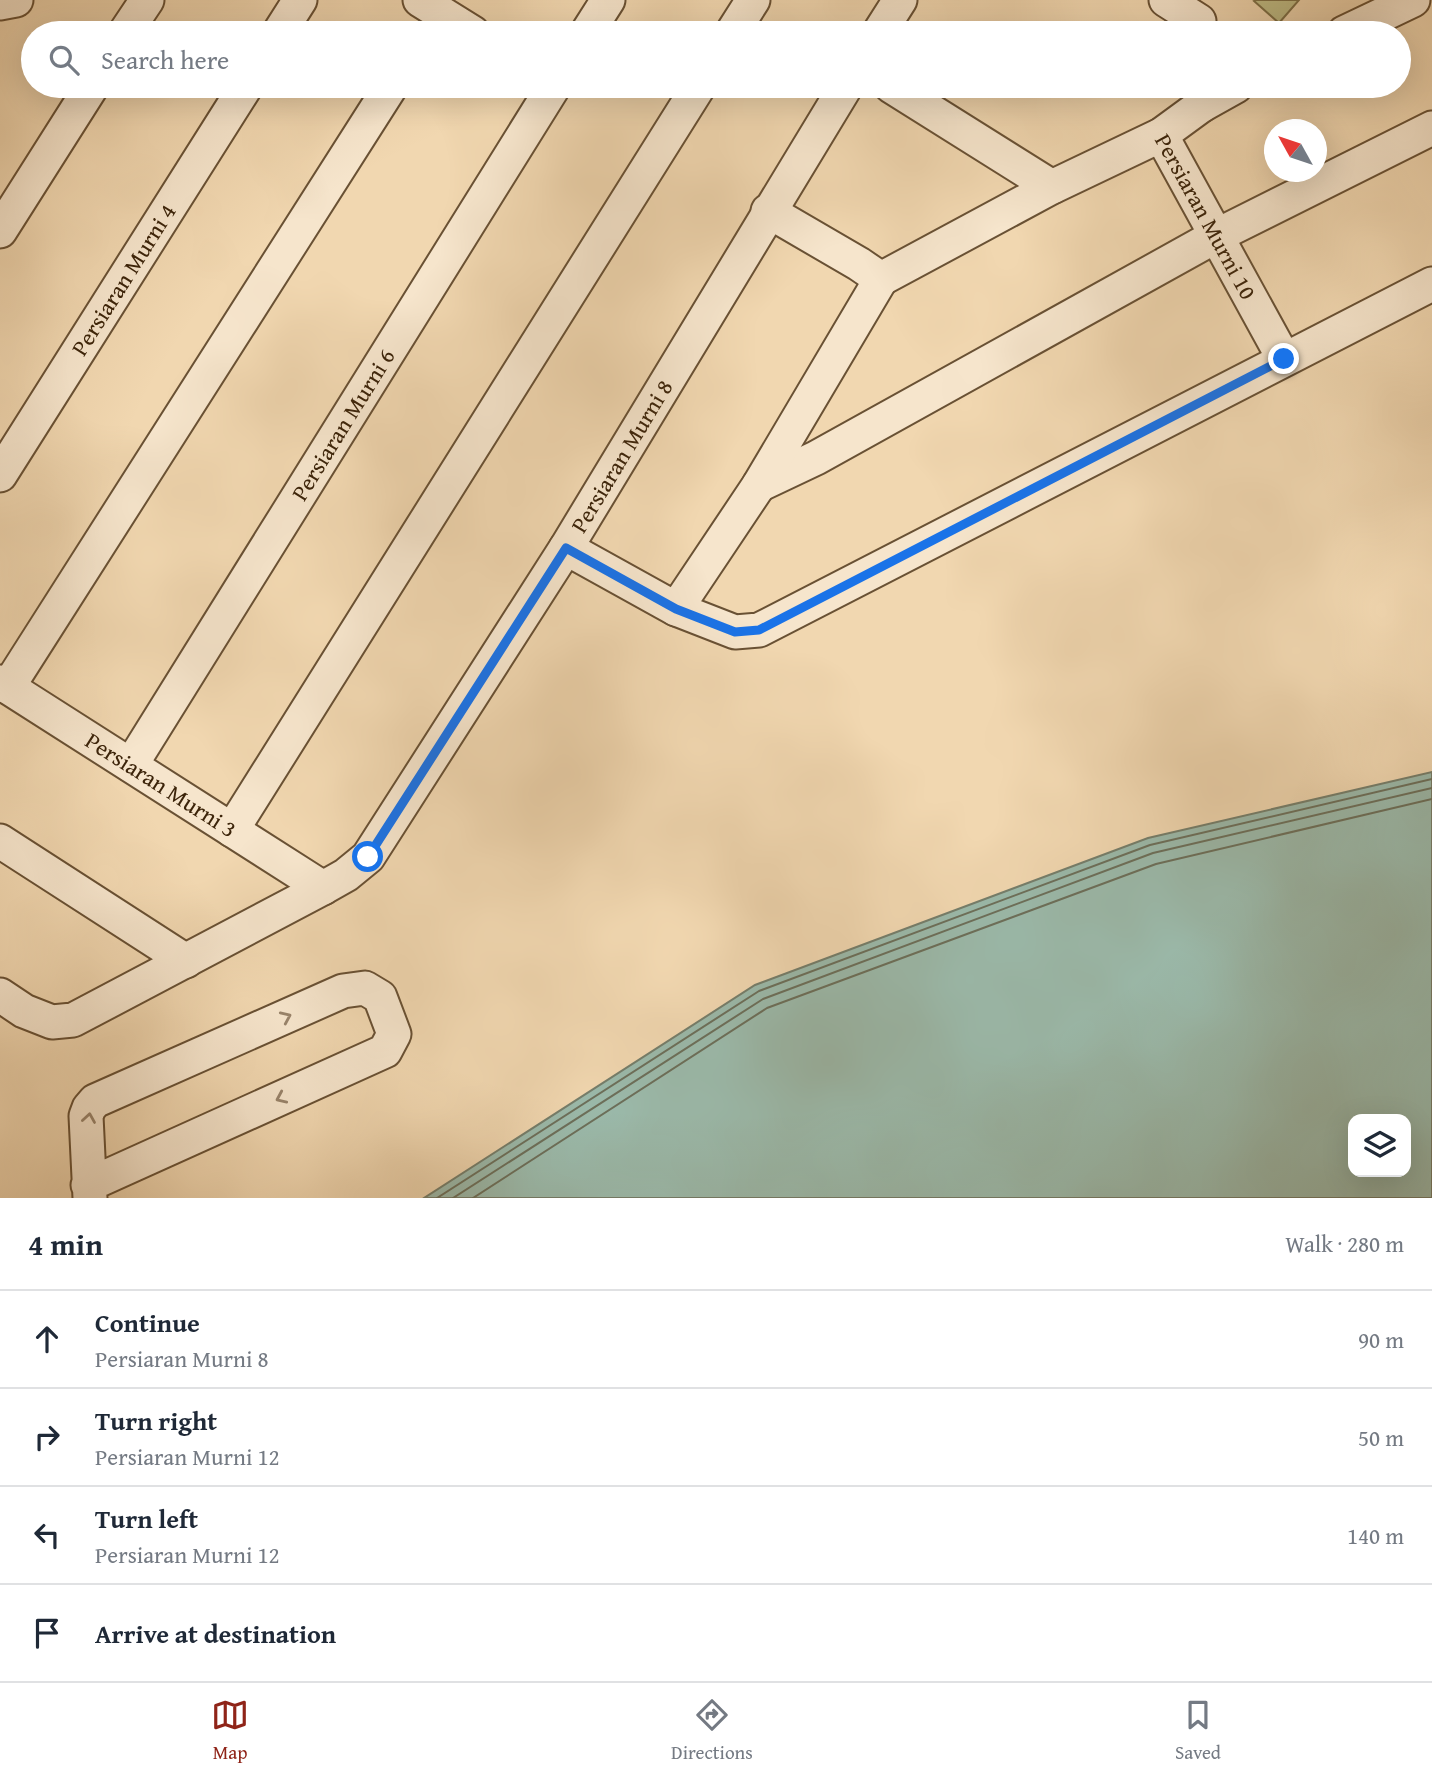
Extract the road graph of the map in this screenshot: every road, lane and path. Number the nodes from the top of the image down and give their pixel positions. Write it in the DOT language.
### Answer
graph roads {
  1 [pos="16,0"];
  2 [pos="147,0"];
  3 [pos="300,0"];
  4 [pos="608,0"];
  5 [pos="753,0"];
  6 [pos="1166,0"];
  7 [pos="1413,0"];
  8 [pos="898,1"];
  9 [pos="0,3"];
  10 [pos="432,11"];
  11 [pos="1202,18"];
  12 [pos="133,21"];
  13 [pos="287,21"];
  14 [pos="451,21"];
  15 [pos="595,21"];
  16 [pos="740,21"];
  17 [pos="886,21"];
  18 [pos="1369,21"];
  19 [pos="84,98"];
  20 [pos="238,98"];
  21 [pos="383,98"];
  22 [pos="547,98"];
  23 [pos="691,98"];
  24 [pos="839,98"];
  25 [pos="910,98"];
  26 [pos="1198,98"];
  27 [pos="1432,128"];
  28 [pos="1161,135"];
  29 [pos="1052,187"];
  30 [pos="768,211"];
  31 [pos="0,231"];
  32 [pos="1216,236"];
  33 [pos="881,279"];
  34 [pos="1432,284"];
  35 [pos="1284,359"];
  36 [pos="0,475"];
  37 [pos="759,485"];
  38 [pos="566,548"];
  39 [pos="676,609"];
  40 [pos="4,684"];
  41 [pos="131,765"];
  42 [pos="232,830"];
  43 [pos="0,841"];
  44 [pos="323,888"];
  45 [pos="186,961"];
  46 [pos="0,995"];
  47 [pos="89,1192"];
  1 -- 9 [label="street"];
  2 -- 12 [label="street"];
  3 -- 13 [label="street"];
  4 -- 15 [label="street"];
  5 -- 16 [label="street"];
  6 -- 11 [label="street"];
  7 -- 18 [label="street"];
  8 -- 17 [label="street"];
  10 -- 14 [label="street"];
  19 -- 31 [label="street"];
  20 -- 36 [label="street, Persiaran Murni 4"];
  21 -- 40 [label="street"];
  22 -- 41 [label="street, Persiaran Murni 6"];
  23 -- 42 [label="street"];
  24 -- 30 [label="street, Persiaran Murni 8"];
  25 -- 29 [label="street"];
  26 -- 28 [label="street, Persiaran Murni 10"];
  27 -- 32 [label="street"];
  28 -- 29 [label="street"];
  28 -- 32 [label="street, Persiaran Murni 10"];
  29 -- 33 [label="street"];
  30 -- 33 [label="street"];
  30 -- 38 [label="street, Persiaran Murni 8"];
  32 -- 35 [label="street, Persiaran Murni 10"];
  32 -- 37 [label="street"];
  33 -- 37 [label="street"];
  34 -- 35 [label="street"];
  35 -- 39 [label="street"];
  37 -- 39 [label="street"];
  38 -- 39 [label="street"];
  38 -- 44 [label="street, Persiaran Murni 8"];
  40 -- 41 [label="street, Persiaran Murni 3"];
  41 -- 42 [label="street, Persiaran Murni 3"];
  42 -- 44 [label="street, Persiaran Murni 3"];
  43 -- 45 [label="street"];
  44 -- 45 [label="street, Persiaran Murni 8"];
  45 -- 46 [label="street, Persiaran Murni 8"];
  47 -- 47 [label="street, one-way"];
}
